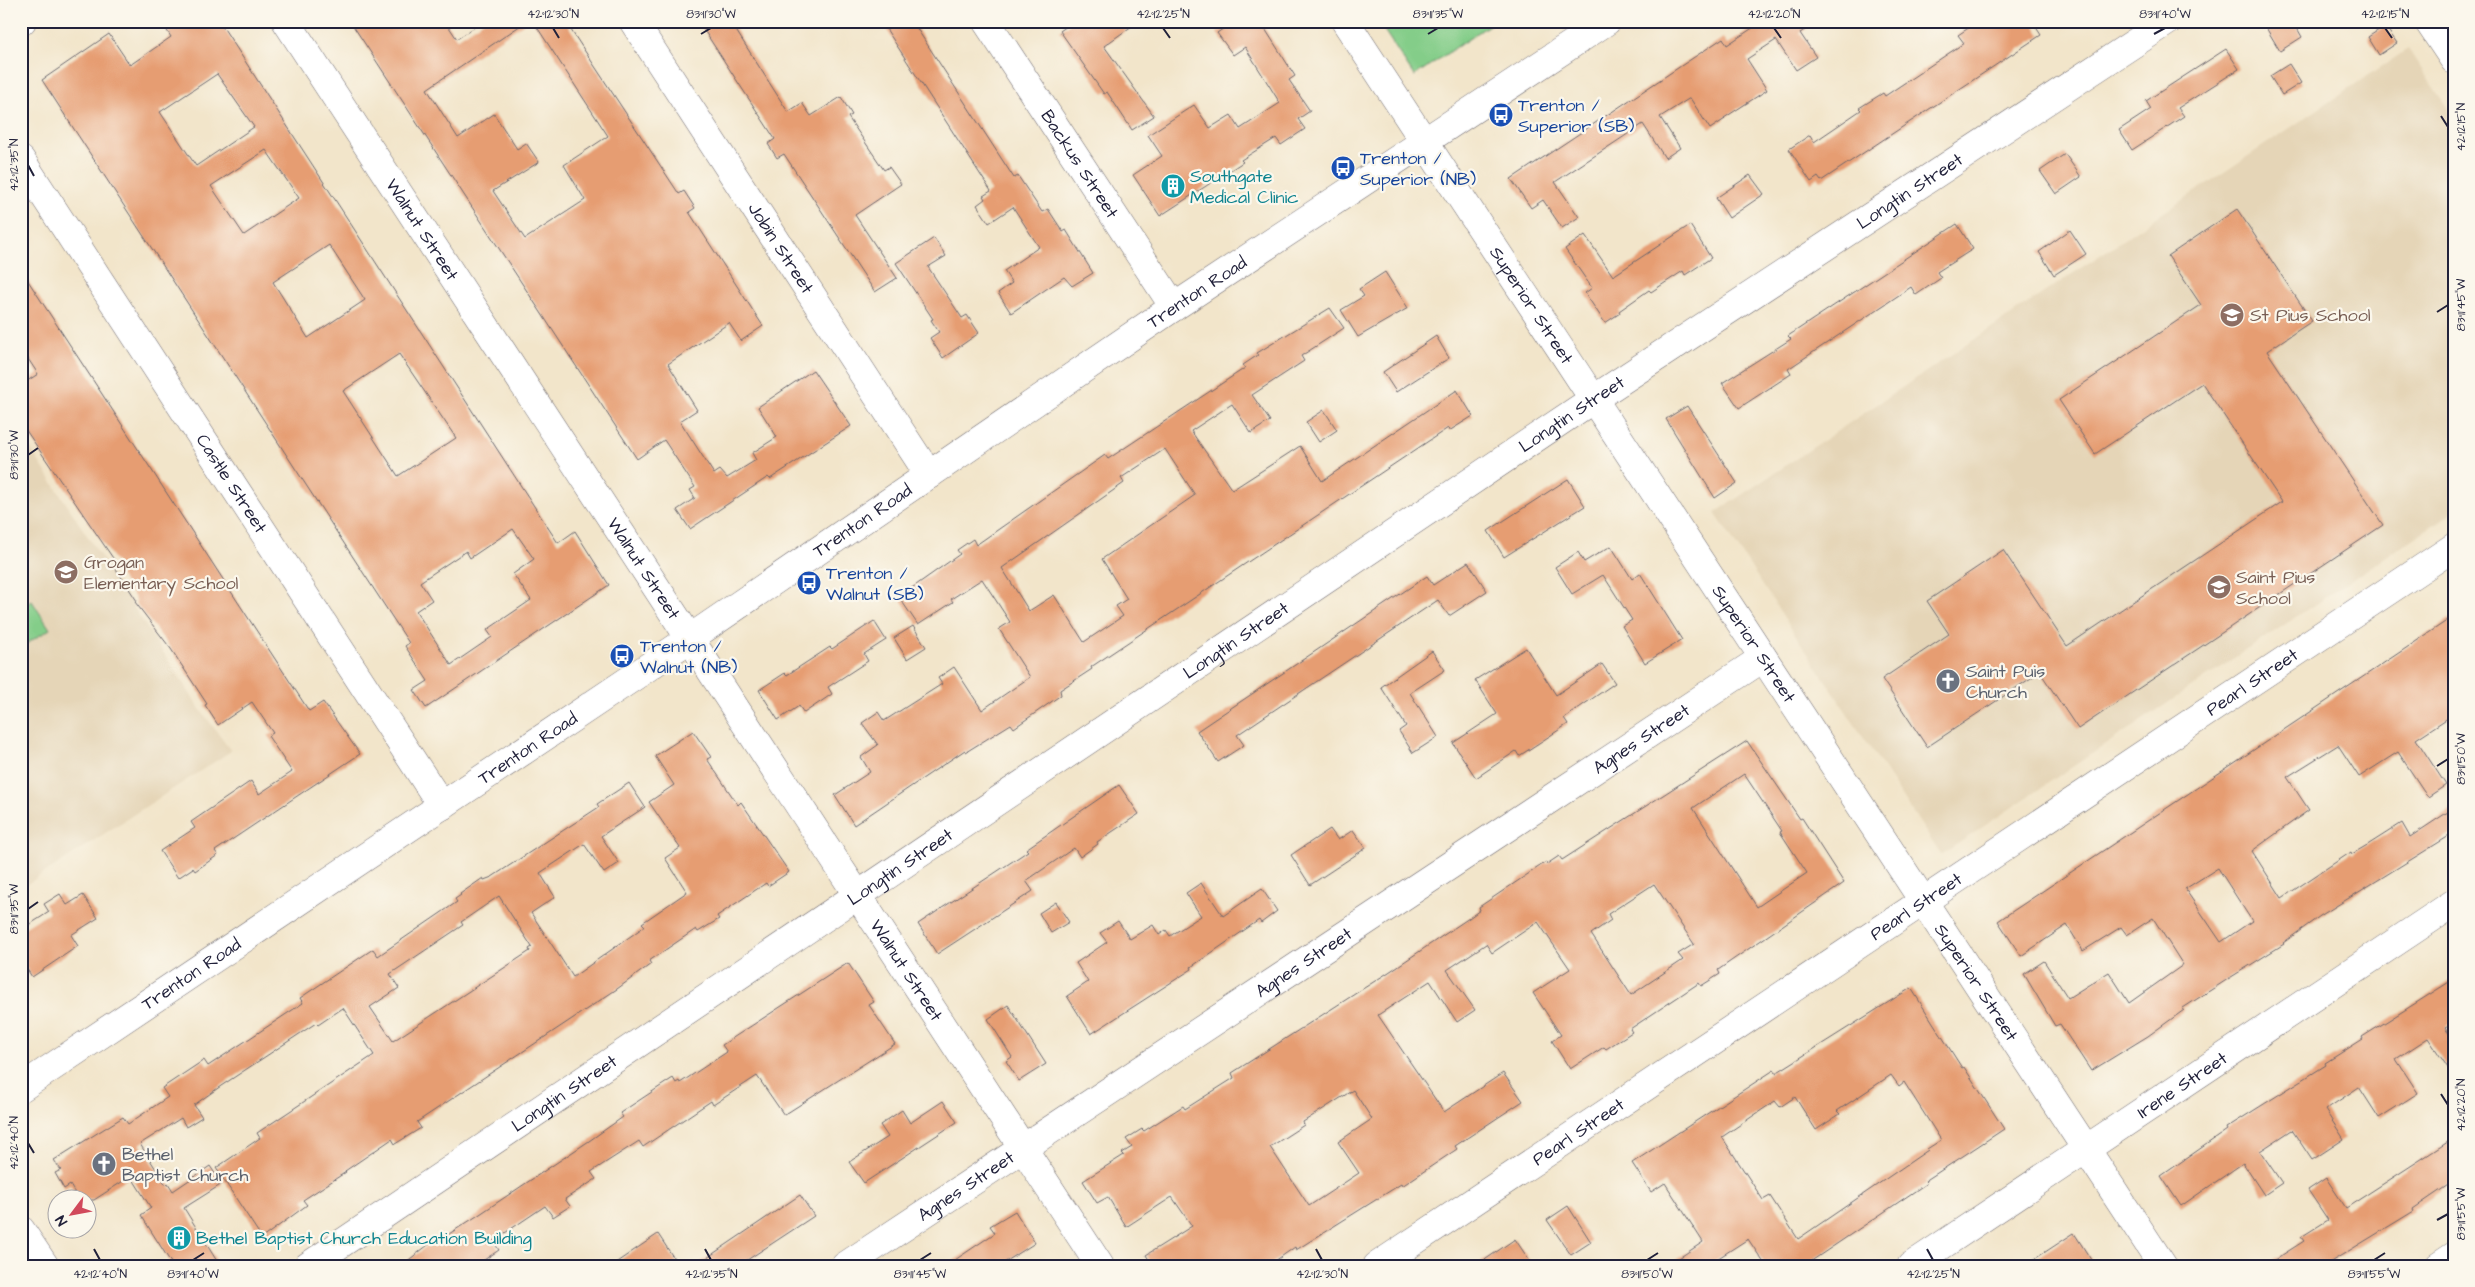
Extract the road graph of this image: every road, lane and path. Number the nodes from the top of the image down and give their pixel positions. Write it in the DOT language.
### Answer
graph roads {
  1 [pos="286,21"];
  2 [pos="632,21"];
  3 [pos="986,21"];
  4 [pos="1345,21"];
  5 [pos="1606,21"];
  6 [pos="2168,21"];
  7 [pos="2428,21"];
  8 [pos="2454,60"];
  9 [pos="1424,142"];
  10 [pos="21,160"];
  11 [pos="1174,308"];
  12 [pos="1592,400"];
  13 [pos="929,475"];
  14 [pos="2454,547"];
  15 [pos="689,639"];
  16 [pos="1763,658"];
  17 [pos="442,806"];
  18 [pos="857,896"];
  19 [pos="1923,903"];
  20 [pos="2454,903"];
  21 [pos="21,1088"];
  22 [pos="1021,1148"];
  23 [pos="2086,1149"];
  24 [pos="21,1230"];
  25 [pos="2454,1256"];
  26 [pos="45,1266"];
  27 [pos="308,1266"];
  28 [pos="845,1266"];
  29 [pos="1100,1266"];
  30 [pos="1377,1266"];
  31 [pos="1911,1266"];
  32 [pos="2163,1266"];
  33 [pos="2439,1266"];
  1 -- 15 [label="street, Walnut Street"];
  2 -- 13 [label="street, Jobin Street"];
  3 -- 11 [label="street, Backus Street"];
  4 -- 9 [label="street, Superior Street"];
  5 -- 9 [label="street, Trenton Road"];
  6 -- 12 [label="street, Longtin Street"];
  7 -- 8 [label="street"];
  9 -- 11 [label="street, Trenton Road"];
  9 -- 12 [label="street, Superior Street"];
  10 -- 17 [label="street, Castle Street"];
  11 -- 13 [label="street, Trenton Road"];
  12 -- 16 [label="street, Superior Street"];
  12 -- 18 [label="street, Longtin Street"];
  13 -- 15 [label="street, Trenton Road"];
  14 -- 19 [label="street, Pearl Street"];
  15 -- 17 [label="street, Trenton Road"];
  15 -- 18 [label="street, Walnut Street"];
  16 -- 19 [label="street, Superior Street"];
  16 -- 22 [label="street, Agnes Street"];
  17 -- 21 [label="street, Trenton Road"];
  18 -- 22 [label="street, Walnut Street"];
  18 -- 27 [label="street, Longtin Street"];
  19 -- 23 [label="street, Superior Street"];
  19 -- 30 [label="street, Pearl Street"];
  20 -- 23 [label="street, Irene Street"];
  22 -- 28 [label="street, Agnes Street"];
  22 -- 29 [label="street, Walnut Street"];
  23 -- 31 [label="street, Irene Street"];
  23 -- 32 [label="street, Superior Street"];
  24 -- 26 [label="street"];
  25 -- 33 [label="street"];
}
